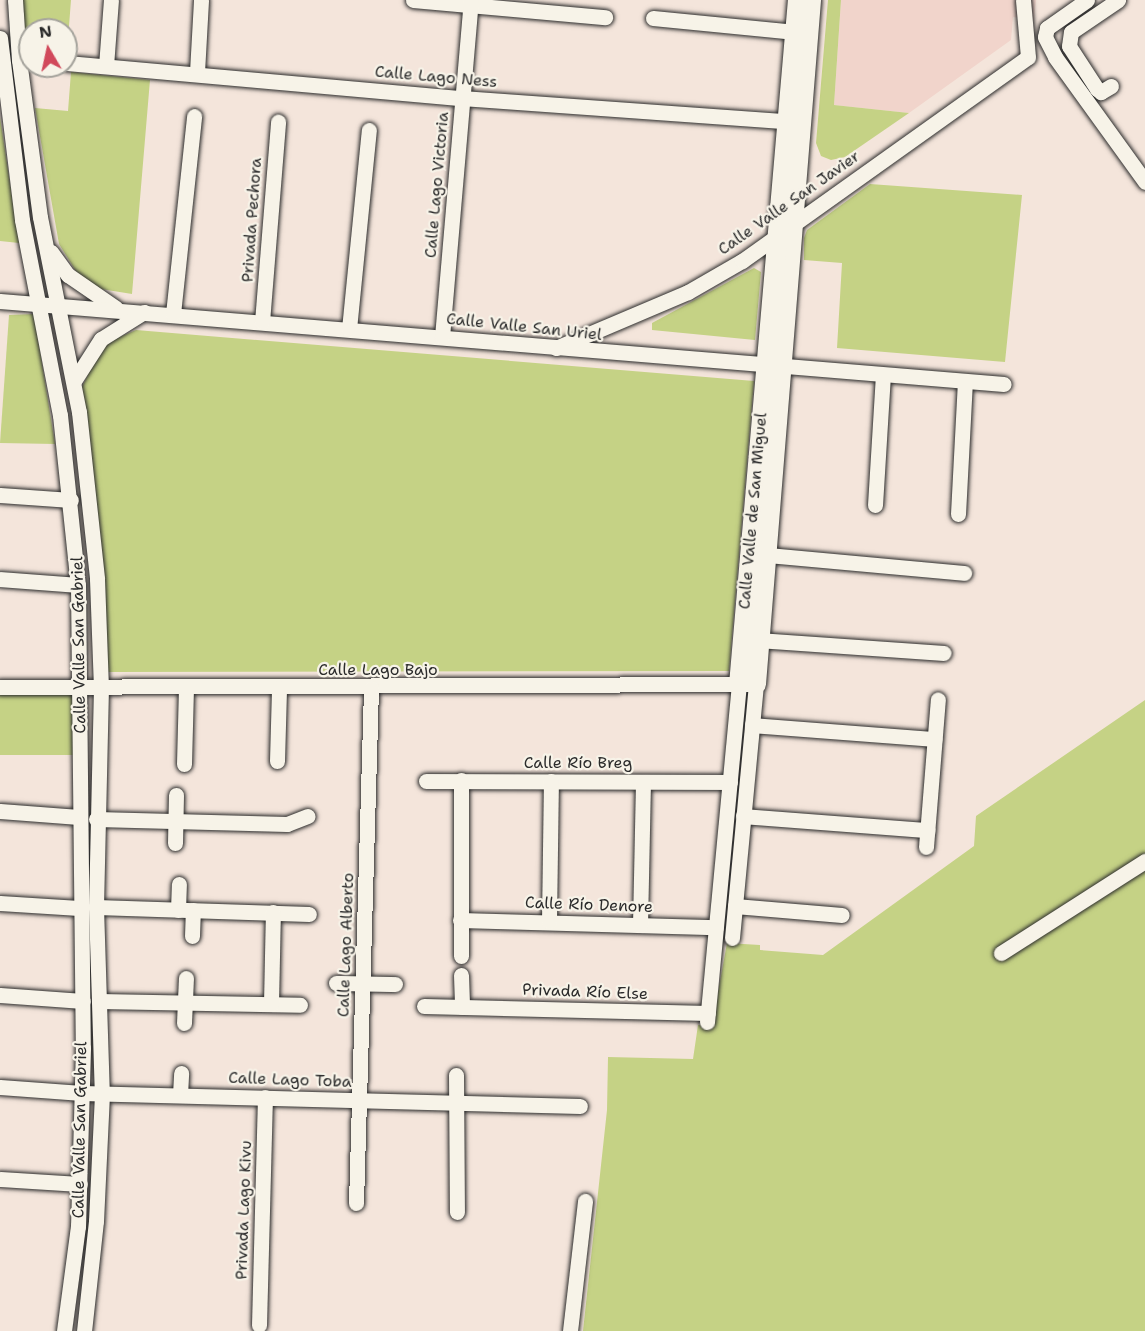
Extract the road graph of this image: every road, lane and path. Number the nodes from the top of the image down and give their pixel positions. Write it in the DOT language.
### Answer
graph roads {
  1 [pos="15,0"];
  2 [pos="111,0"];
  3 [pos="201,0"];
  4 [pos="413,0"];
  5 [pos="798,0"];
  6 [pos="811,0"];
  7 [pos="1023,0"];
  8 [pos="1088,0"];
  9 [pos="1118,0"];
  10 [pos="471,2"];
  11 [pos="605,17"];
  12 [pos="18,18"];
  13 [pos="653,18"];
  14 [pos="795,32"];
  15 [pos="0,38"];
  16 [pos="1,59"];
  17 [pos="18,60"];
  18 [pos="78,64"];
  19 [pos="106,66"];
  20 [pos="196,72"];
  21 [pos="27,78"];
  22 [pos="1111,86"];
  23 [pos="462,98"];
  24 [pos="194,116"];
  25 [pos="278,122"];
  26 [pos="796,122"];
  27 [pos="369,130"];
  28 [pos="1145,182"];
  29 [pos="795,223"];
  30 [pos="776,238"];
  31 [pos="46,244"];
  32 [pos="0,301"];
  33 [pos="40,303"];
  34 [pos="60,305"];
  35 [pos="118,310"];
  36 [pos="144,312"];
  37 [pos="173,314"];
  38 [pos="262,322"];
  39 [pos="349,329"];
  40 [pos="442,337"];
  41 [pos="554,349"];
  42 [pos="773,368"];
  43 [pos="883,376"];
  44 [pos="74,381"];
  45 [pos="965,382"];
  46 [pos="1004,384"];
  47 [pos="0,495"];
  48 [pos="71,500"];
  49 [pos="875,505"];
  50 [pos="958,514"];
  51 [pos="767,555"];
  52 [pos="964,573"];
  53 [pos="0,579"];
  54 [pos="78,585"];
  55 [pos="758,640"];
  56 [pos="944,653"];
  57 [pos="747,685"];
  58 [pos="0,687"];
  59 [pos="82,687"];
  60 [pos="101,687"];
  61 [pos="186,688"];
  62 [pos="279,688"];
  63 [pos="371,688"];
  64 [pos="938,699"];
  65 [pos="752,725"];
  66 [pos="934,739"];
  67 [pos="277,761"];
  68 [pos="184,765"];
  69 [pos="461,780"];
  70 [pos="426,781"];
  71 [pos="551,781"];
  72 [pos="643,782"];
  73 [pos="730,782"];
  74 [pos="176,795"];
  75 [pos="0,811"];
  76 [pos="308,816"];
  77 [pos="743,816"];
  78 [pos="79,817"];
  79 [pos="96,819"];
  80 [pos="175,820"];
  81 [pos="927,830"];
  82 [pos="175,843"];
  83 [pos="926,847"];
  84 [pos="1145,861"];
  85 [pos="179,884"];
  86 [pos="0,903"];
  87 [pos="735,906"];
  88 [pos="96,907"];
  89 [pos="79,908"];
  90 [pos="185,910"];
  91 [pos="273,912"];
  92 [pos="309,914"];
  93 [pos="842,915"];
  94 [pos="460,920"];
  95 [pos="549,921"];
  96 [pos="639,925"];
  97 [pos="716,927"];
  98 [pos="192,936"];
  99 [pos="732,938"];
  100 [pos="1001,953"];
  101 [pos="461,956"];
  102 [pos="461,975"];
  103 [pos="186,978"];
  104 [pos="336,983"];
  105 [pos="363,983"];
  106 [pos="395,984"];
  107 [pos="0,995"];
  108 [pos="186,1000"];
  109 [pos="82,1001"];
  110 [pos="99,1001"];
  111 [pos="272,1004"];
  112 [pos="300,1005"];
  113 [pos="424,1006"];
  114 [pos="462,1007"];
  115 [pos="707,1018"];
  116 [pos="184,1023"];
  117 [pos="181,1073"];
  118 [pos="456,1075"];
  119 [pos="0,1087"];
  120 [pos="82,1093"];
  121 [pos="102,1094"];
  122 [pos="180,1095"];
  123 [pos="265,1097"];
  124 [pos="359,1100"];
  125 [pos="456,1103"];
  126 [pos="580,1106"];
  127 [pos="0,1179"];
  128 [pos="80,1184"];
  129 [pos="585,1201"];
  130 [pos="356,1203"];
  131 [pos="457,1212"];
  132 [pos="259,1324"];
  133 [pos="64,1331"];
  134 [pos="84,1331"];
  135 [pos="570,1331"];
  1 -- 12 [label="street, Calle Valle San Gabriel"];
  2 -- 19 [label="street"];
  3 -- 20 [label="street"];
  4 -- 10 [label="street"];
  5 -- 14 [label="street, Calle Valle de San Miguel"];
  6 -- 26 [label="street, Calle Valle de San Miguel"];
  7 -- 29 [label="street, Calle Valle San Javier"];
  8 -- 28 [label="street"];
  9 -- 22 [label="street"];
  10 -- 11 [label="street"];
  10 -- 23 [label="street, Calle Lago Victoria"];
  13 -- 14 [label="street"];
  14 -- 26 [label="street, Calle Valle de San Miguel"];
  15 -- 16 [label="street, Calle Valle San Gabriel"];
  16 -- 17 [label="street"];
  16 -- 33 [label="street, Calle Valle San Gabriel"];
  18 -- 19 [label="street, Calle Lago Ness"];
  19 -- 20 [label="street, Calle Lago Ness"];
  20 -- 23 [label="street, Calle Lago Ness"];
  21 -- 31 [label="street, Calle Valle San Gabriel"];
  23 -- 26 [label="street, Calle Lago Ness"];
  23 -- 40 [label="street, Calle Lago Victoria"];
  24 -- 37 [label="street"];
  25 -- 38 [label="street, Privada Pechora"];
  26 -- 29 [label="street, Calle Valle de San Miguel"];
  26 -- 30 [label="street, Calle Valle de San Miguel"];
  27 -- 39 [label="street"];
  29 -- 30 [label="street, Calle Valle San Javier"];
  29 -- 42 [label="street, Calle Valle de San Miguel"];
  30 -- 41 [label="street, Calle Valle San Javier"];
  30 -- 42 [label="street, Calle Valle de San Miguel"];
  31 -- 34 [label="street, Calle Valle San Gabriel"];
  31 -- 35 [label="street"];
  32 -- 33 [label="street, Calle Valle San Uriel"];
  33 -- 34 [label="street, Calle Valle San Uriel"];
  33 -- 48 [label="street, Calle Valle San Gabriel"];
  34 -- 35 [label="street, Calle Valle San Uriel"];
  34 -- 44 [label="street, Calle Valle San Gabriel"];
  35 -- 36 [label="street, Calle Valle San Uriel"];
  36 -- 37 [label="street, Calle Valle San Uriel"];
  36 -- 44 [label="street"];
  37 -- 38 [label="street, Calle Valle San Uriel"];
  38 -- 39 [label="street, Calle Valle San Uriel"];
  39 -- 40 [label="street, Calle Valle San Uriel"];
  40 -- 41 [label="street, Calle Valle San Uriel"];
  41 -- 42 [label="street, Calle Valle San Uriel"];
  42 -- 43 [label="street, Calle Valle San Uriel"];
  42 -- 51 [label="street, Calle Valle de San Miguel"];
  42 -- 57 [label="street, Calle Valle de San Miguel"];
  43 -- 45 [label="street, Calle Valle San Uriel"];
  43 -- 49 [label="street"];
  44 -- 60 [label="street, Calle Valle San Gabriel"];
  45 -- 46 [label="street, Calle Valle San Uriel"];
  45 -- 50 [label="street"];
  47 -- 48 [label="street"];
  48 -- 54 [label="street, Calle Valle San Gabriel"];
  51 -- 52 [label="street"];
  51 -- 55 [label="street, Calle Valle de San Miguel"];
  53 -- 54 [label="street"];
  54 -- 59 [label="street, Calle Valle San Gabriel"];
  55 -- 56 [label="street"];
  55 -- 57 [label="street, Calle Valle de San Miguel"];
  57 -- 63 [label="street, Calle Lago Bajo"];
  57 -- 65 [label="street, Calle Valle de San Miguel"];
  57 -- 73 [label="street, Calle Valle de San Miguel"];
  58 -- 59 [label="street, Calle Lago Bajo"];
  59 -- 60 [label="street, Calle Lago Bajo"];
  59 -- 78 [label="street, Calle Valle San Gabriel"];
  60 -- 61 [label="street, Calle Lago Bajo"];
  60 -- 79 [label="street, Calle Valle San Gabriel"];
  61 -- 62 [label="street, Calle Lago Bajo"];
  61 -- 68 [label="street"];
  62 -- 63 [label="street, Calle Lago Bajo"];
  62 -- 67 [label="street"];
  63 -- 105 [label="street, Calle Lago Alberto"];
  64 -- 66 [label="street"];
  65 -- 66 [label="street"];
  65 -- 77 [label="street, Calle Valle de San Miguel"];
  66 -- 81 [label="street"];
  69 -- 70 [label="street, Calle Río Breg"];
  69 -- 71 [label="street, Calle Río Breg"];
  69 -- 94 [label="street"];
  71 -- 72 [label="street, Calle Río Breg"];
  71 -- 95 [label="street"];
  72 -- 73 [label="street, Calle Río Breg"];
  72 -- 96 [label="street"];
  73 -- 97 [label="street, Calle Valle de San Miguel"];
  74 -- 80 [label="street"];
  75 -- 78 [label="street"];
  76 -- 80 [label="street"];
  77 -- 81 [label="street"];
  77 -- 87 [label="street, Calle Valle de San Miguel"];
  78 -- 89 [label="street, Calle Valle San Gabriel"];
  79 -- 80 [label="street"];
  79 -- 88 [label="street, Calle Valle San Gabriel"];
  80 -- 82 [label="street"];
  81 -- 83 [label="street"];
  84 -- 100 [label="street"];
  85 -- 90 [label="street"];
  86 -- 89 [label="street"];
  87 -- 93 [label="street"];
  87 -- 99 [label="street, Calle Valle de San Miguel"];
  88 -- 90 [label="street"];
  88 -- 110 [label="street, Calle Valle San Gabriel"];
  89 -- 109 [label="street, Calle Valle San Gabriel"];
  90 -- 91 [label="street"];
  90 -- 98 [label="street"];
  91 -- 92 [label="street"];
  91 -- 111 [label="street"];
  94 -- 95 [label="street, Calle Río Denore"];
  94 -- 101 [label="street"];
  95 -- 96 [label="street, Calle Río Denore"];
  96 -- 97 [label="street, Calle Río Denore"];
  97 -- 115 [label="street, Calle Valle de San Miguel"];
  102 -- 114 [label="street"];
  103 -- 108 [label="street"];
  104 -- 105 [label="street"];
  105 -- 106 [label="street"];
  105 -- 124 [label="street, Calle Lago Alberto"];
  107 -- 109 [label="street"];
  108 -- 110 [label="street"];
  108 -- 111 [label="street"];
  108 -- 116 [label="street"];
  109 -- 120 [label="street, Calle Valle San Gabriel"];
  110 -- 121 [label="street, Calle Valle San Gabriel"];
  111 -- 112 [label="street"];
  113 -- 114 [label="street, Privada Río Else"];
  114 -- 115 [label="street, Privada Río Else"];
  117 -- 122 [label="street"];
  118 -- 125 [label="street"];
  119 -- 120 [label="street, Calle Lago Toba"];
  120 -- 121 [label="street, Calle Lago Toba"];
  120 -- 128 [label="street, Calle Valle San Gabriel"];
  121 -- 122 [label="street, Calle Lago Toba"];
  121 -- 134 [label="street, Calle Valle San Gabriel"];
  122 -- 123 [label="street, Calle Lago Toba"];
  123 -- 124 [label="street, Calle Lago Toba"];
  123 -- 132 [label="street, Privada Lago Kivu"];
  124 -- 125 [label="street, Calle Lago Toba"];
  124 -- 130 [label="street, Calle Lago Alberto"];
  125 -- 126 [label="street, Calle Lago Toba"];
  125 -- 131 [label="street"];
  127 -- 128 [label="street"];
  128 -- 133 [label="street, Calle Valle San Gabriel"];
  129 -- 135 [label="street"];
}
